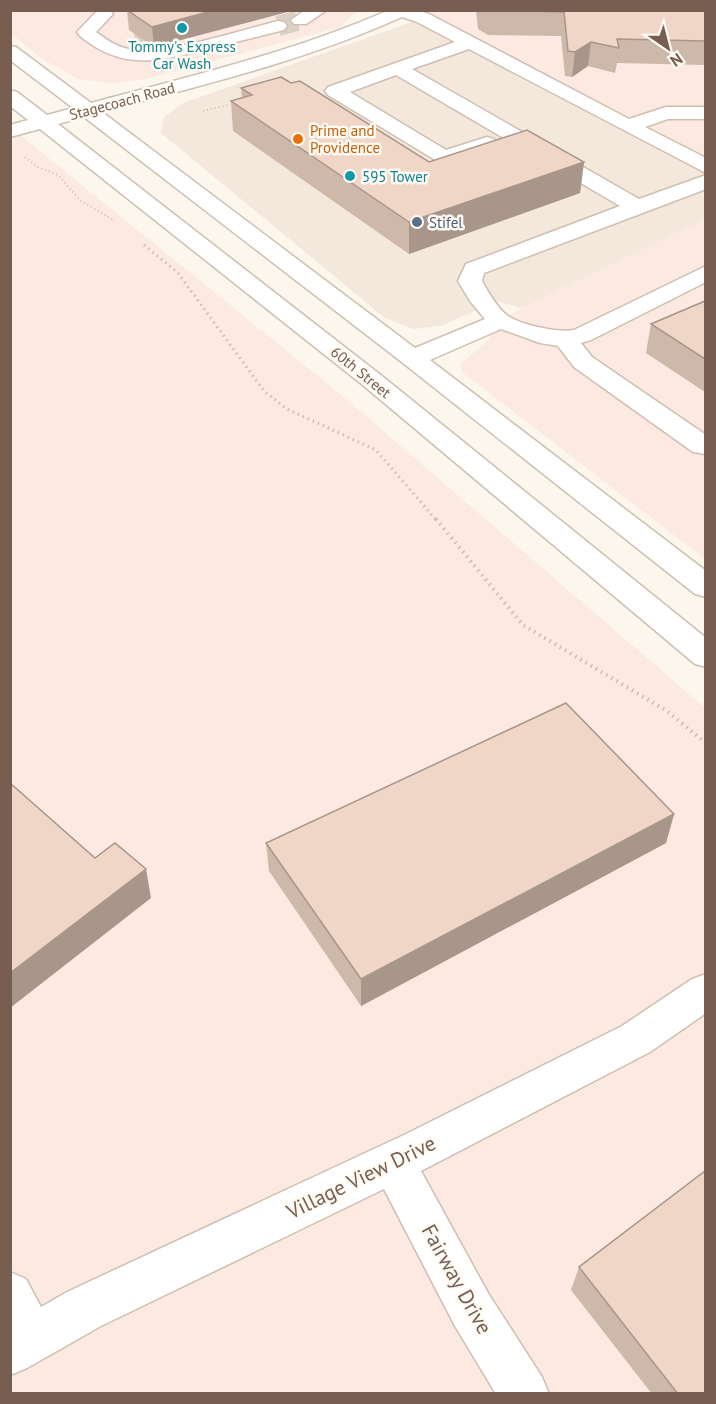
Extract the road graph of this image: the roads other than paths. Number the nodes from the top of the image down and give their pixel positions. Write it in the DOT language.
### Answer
graph roads {
  1 [pos="319,10"];
  2 [pos="401,11"];
  3 [pos="112,15"];
  4 [pos="300,20"];
  5 [pos="278,26"];
  6 [pos="135,38"];
  7 [pos="470,43"];
  8 [pos="10,51"];
  9 [pos="396,68"];
  10 [pos="10,96"];
  11 [pos="87,111"];
  12 [pos="705,113"];
  13 [pos="43,122"];
  14 [pos="627,126"];
  15 [pos="10,131"];
  16 [pos="512,135"];
  17 [pos="705,167"];
  18 [pos="705,182"];
  19 [pos="638,207"];
  20 [pos="705,273"];
  21 [pos="500,321"];
  22 [pos="565,339"];
  23 [pos="412,358"];
  24 [pos="703,446"];
  25 [pos="705,587"];
  26 [pos="705,656"];
  27 [pos="705,991"];
  28 [pos="393,1162"];
  29 [pos="10,1295"];
  30 [pos="21,1345"];
  31 [pos="525,1394"];
  1 -- 4 [label="street"];
  2 -- 7 [label="street"];
  2 -- 11 [label="street, Stagecoach Road"];
  3 -- 5 [label="street"];
  3 -- 6 [label="street"];
  7 -- 9 [label="street"];
  7 -- 14 [label="street"];
  8 -- 11 [label="street"];
  9 -- 16 [label="street"];
  9 -- 16 [label="street"];
  10 -- 13 [label="street, 60th Street"];
  11 -- 13 [label="street, Stagecoach Road"];
  11 -- 23 [label="street"];
  12 -- 14 [label="street"];
  13 -- 15 [label="street, Stagecoach Road"];
  13 -- 26 [label="street, 60th Street"];
  14 -- 17 [label="street"];
  16 -- 19 [label="street"];
  18 -- 19 [label="street"];
  19 -- 21 [label="street"];
  20 -- 22 [label="street"];
  21 -- 22 [label="street"];
  21 -- 23 [label="street"];
  22 -- 24 [label="street"];
  23 -- 25 [label="street"];
  27 -- 28 [label="street, Village View Drive"];
  28 -- 30 [label="street, Village View Drive"];
  28 -- 31 [label="street, Fairway Drive"];
  29 -- 30 [label="street"];
}
